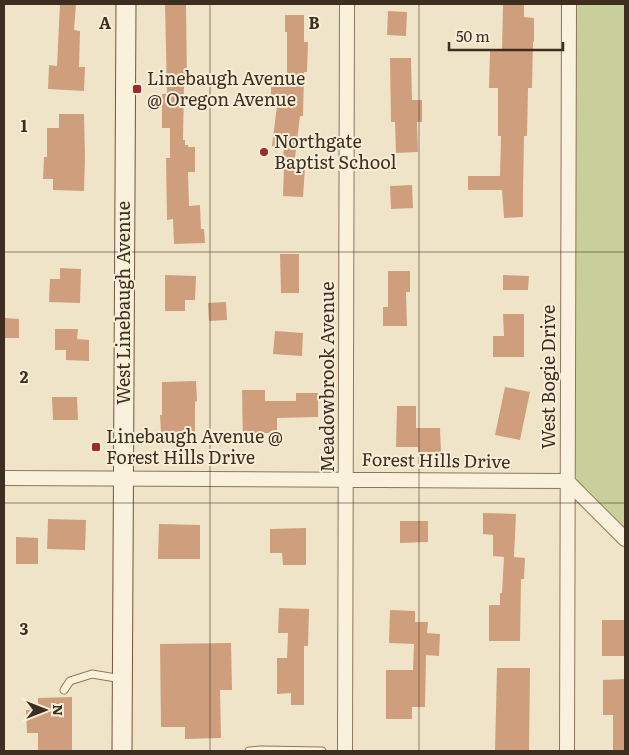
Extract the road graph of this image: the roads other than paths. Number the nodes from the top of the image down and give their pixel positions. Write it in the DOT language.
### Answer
graph roads {
  1 [pos="126,4"];
  2 [pos="347,4"];
  3 [pos="569,4"];
  4 [pos="4,478"];
  5 [pos="123,479"];
  6 [pos="346,479"];
  7 [pos="567,481"];
  8 [pos="625,539"];
  9 [pos="122,679"];
  10 [pos="64,690"];
  11 [pos="122,751"];
  12 [pos="250,751"];
  13 [pos="299,751"];
  14 [pos="322,751"];
  15 [pos="345,751"];
  16 [pos="567,751"];
  1 -- 5 [label="street, West Linebaugh Avenue"];
  2 -- 6 [label="street, Meadowbrook Avenue"];
  3 -- 7 [label="street, West Bogie Drive"];
  4 -- 5 [label="street, Forest Hills Drive"];
  5 -- 6 [label="street, Forest Hills Drive"];
  5 -- 9 [label="street, West Linebaugh Avenue"];
  6 -- 7 [label="street, Forest Hills Drive"];
  6 -- 15 [label="street, Meadowbrook Avenue"];
  7 -- 8 [label="street"];
  7 -- 16 [label="street, West Bogie Drive"];
  9 -- 10 [label="lane"];
  9 -- 11 [label="street, West Linebaugh Avenue"];
  12 -- 13 [label="lane"];
  13 -- 14 [label="lane"];
}
